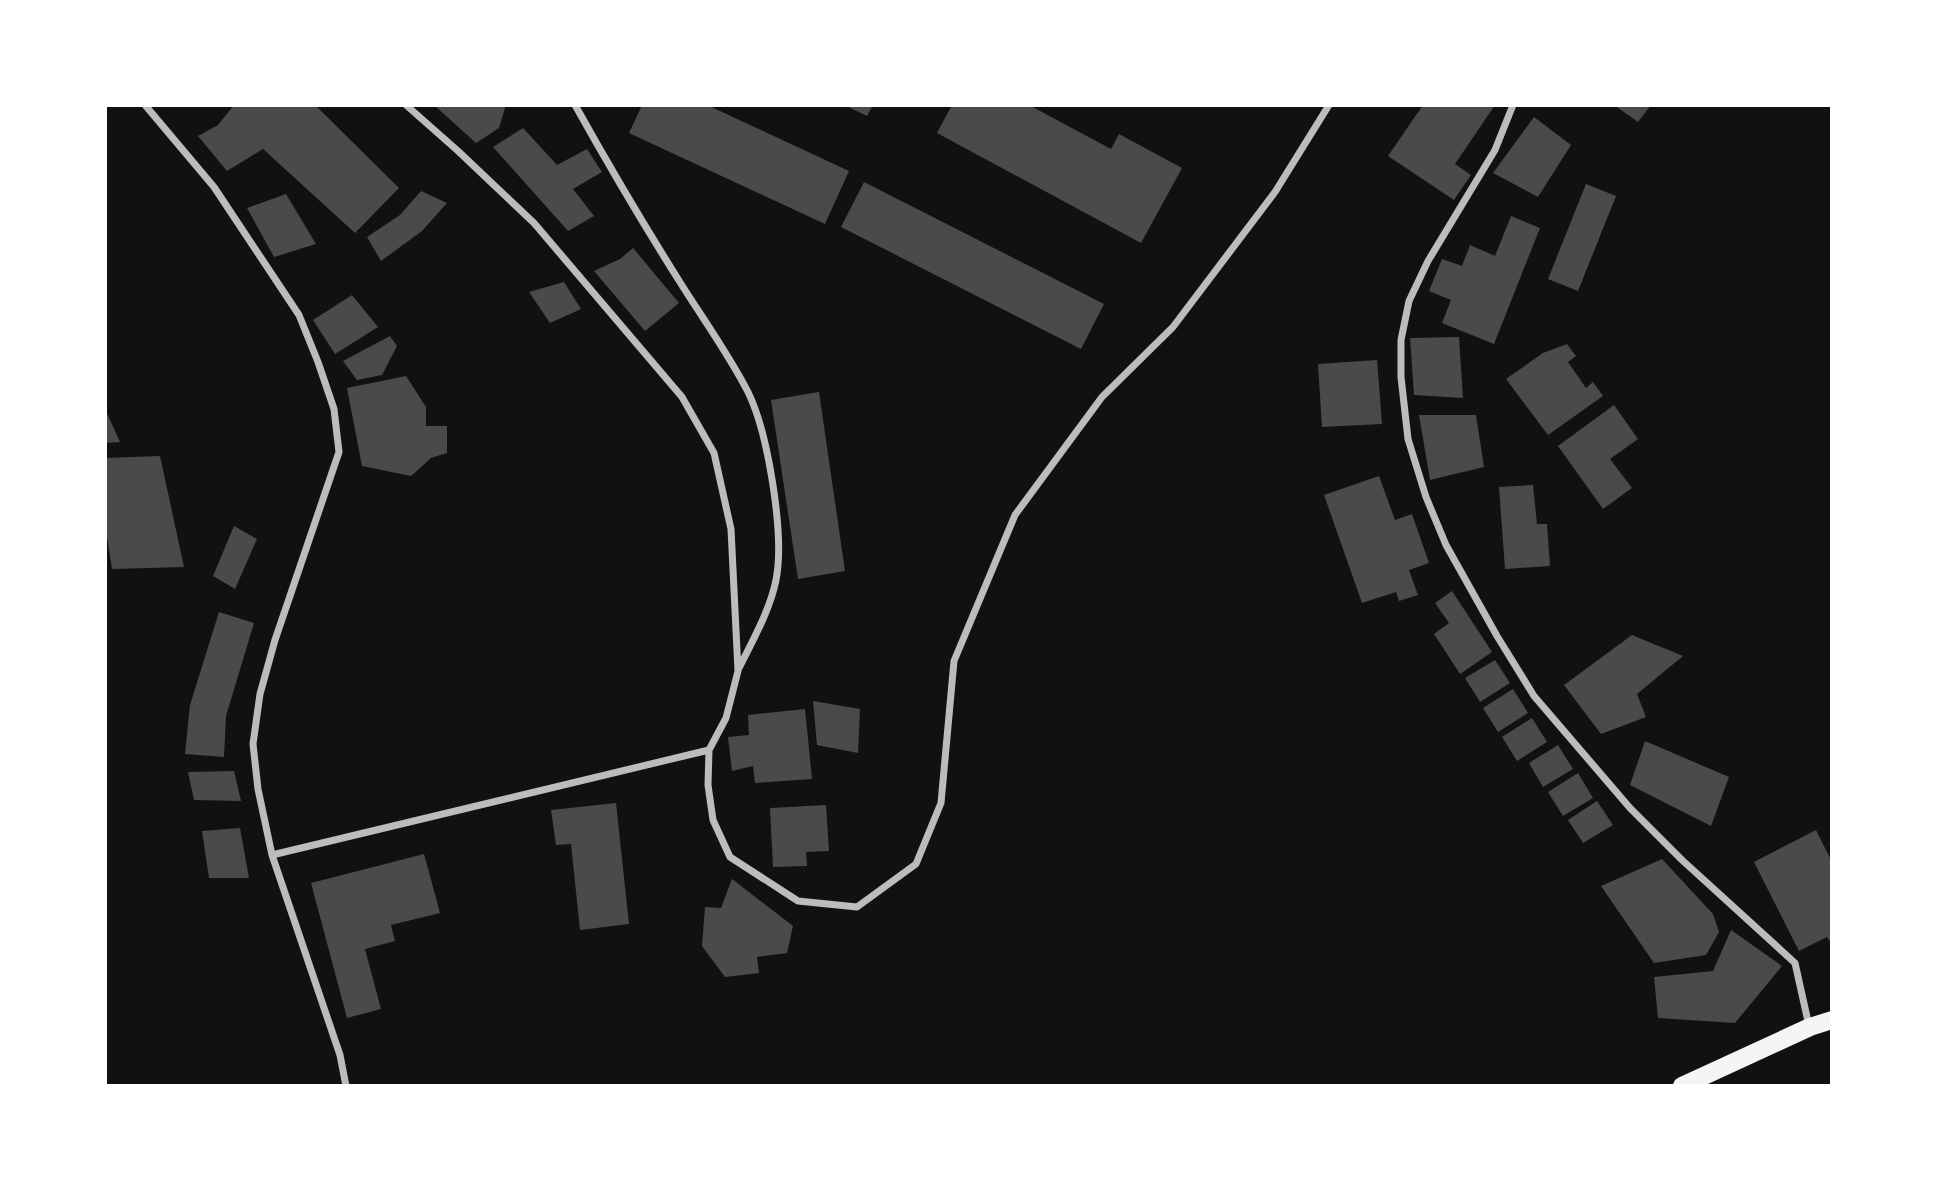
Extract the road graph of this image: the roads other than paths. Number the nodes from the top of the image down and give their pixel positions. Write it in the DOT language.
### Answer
graph roads {
  1 [pos="145,105"];
  2 [pos="406,105"];
  3 [pos="575,105"];
  4 [pos="1329,105"];
  5 [pos="1513,105"];
  6 [pos="738,671"];
  7 [pos="709,750"];
  8 [pos="272,855"];
  9 [pos="1822,1023"];
  10 [pos="346,1086"];
  11 [pos="1682,1086"];
  1 -- 8 [label="street"];
  2 -- 6 [label="street"];
  3 -- 6 [label="street"];
  4 -- 7 [label="street"];
  5 -- 9 [label="street"];
  6 -- 7 [label="street"];
  7 -- 8 [label="street"];
  8 -- 10 [label="street"];
  9 -- 11 [label="main road"];
}
